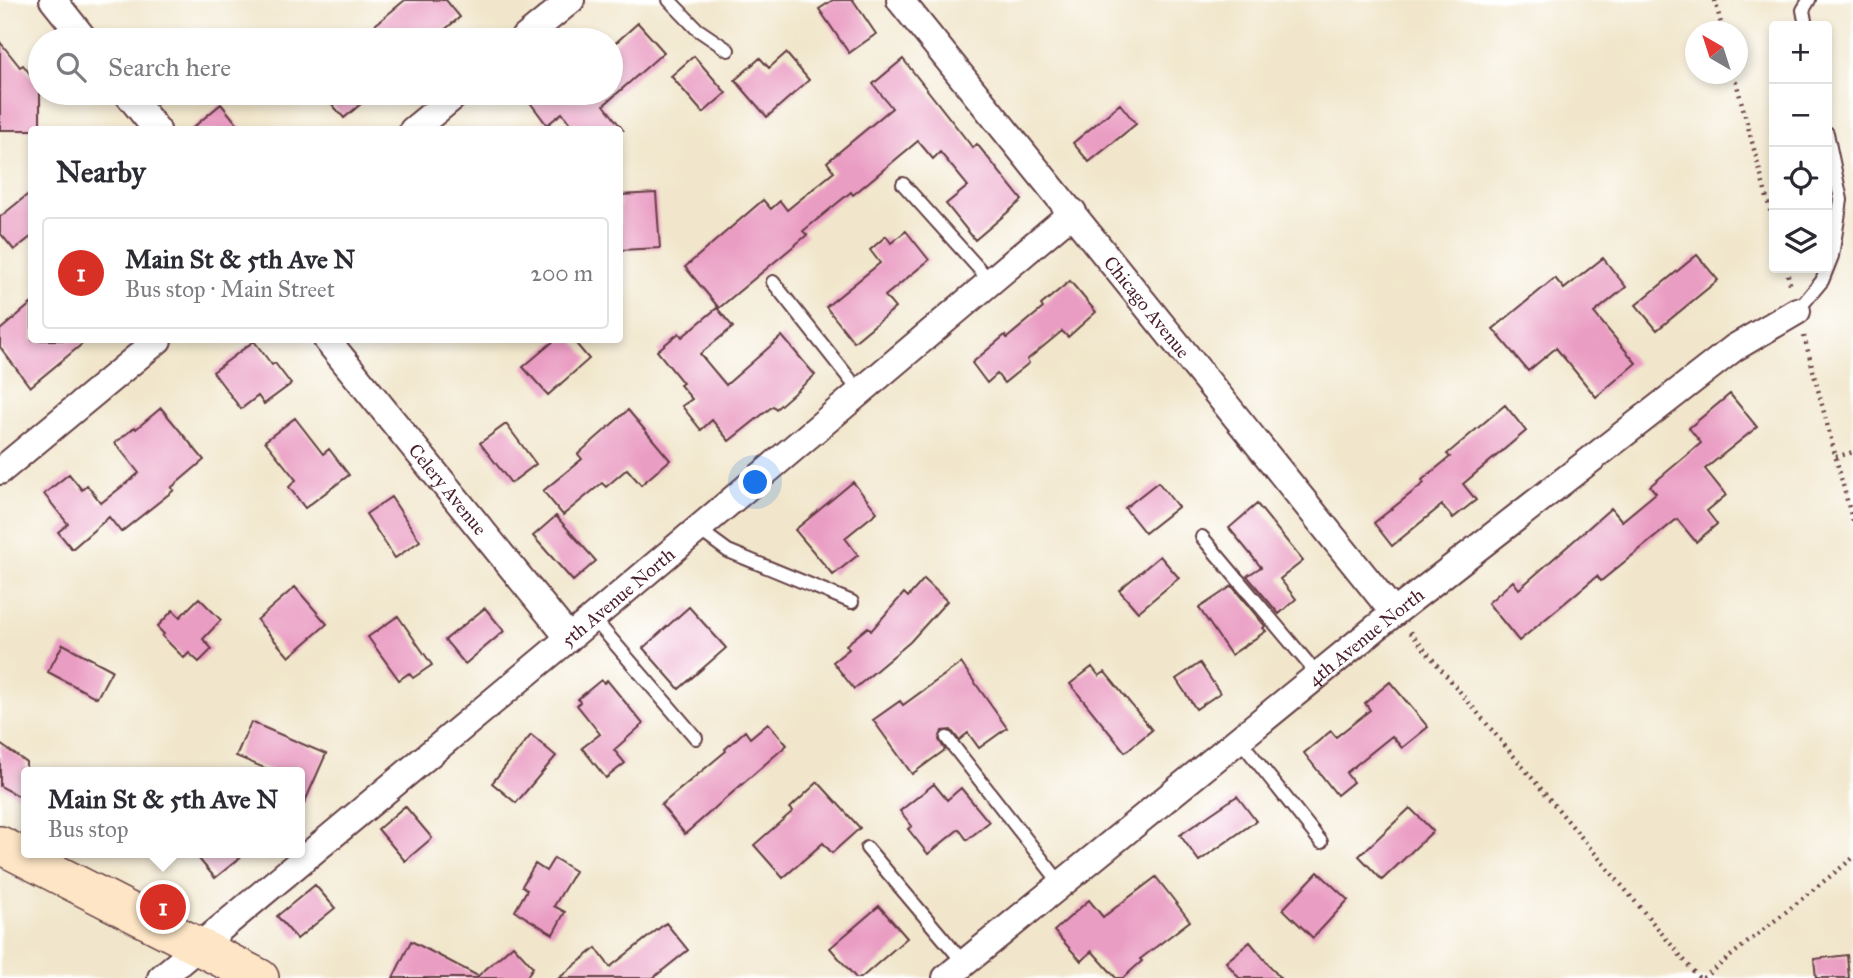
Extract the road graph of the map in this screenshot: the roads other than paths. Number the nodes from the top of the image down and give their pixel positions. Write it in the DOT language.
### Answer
graph roads {
  1 [pos="53,0"];
  2 [pos="570,0"];
  3 [pos="669,0"];
  4 [pos="900,0"];
  5 [pos="1809,0"];
  6 [pos="1805,21"];
  7 [pos="75,28"];
  8 [pos="536,28"];
  9 [pos="729,50"];
  10 [pos="137,105"];
  11 [pos="443,105"];
  12 [pos="154,126"];
  13 [pos="418,126"];
  14 [pos="1830,147"];
  15 [pos="903,184"];
  16 [pos="1073,212"];
  17 [pos="773,282"];
  18 [pos="991,282"];
  19 [pos="1800,320"];
  20 [pos="154,343"];
  21 [pos="329,343"];
  22 [pos="860,392"];
  23 [pos="0,471"];
  24 [pos="698,530"];
  25 [pos="1202,537"];
  26 [pos="852,602"];
  27 [pos="1394,612"];
  28 [pos="593,618"];
  29 [pos="569,638"];
  30 [pos="1318,674"];
  31 [pos="696,738"];
  32 [pos="947,738"];
  33 [pos="1239,739"];
  34 [pos="1321,842"];
  35 [pos="0,845"];
  36 [pos="867,848"];
  37 [pos="21,856"];
  38 [pos="305,857"];
  39 [pos="25,858"];
  40 [pos="304,858"];
  41 [pos="1061,884"];
  42 [pos="198,946"];
  43 [pos="955,971"];
  44 [pos="161,978"];
  45 [pos="260,978"];
  1 -- 7 [label="street"];
  2 -- 8 [label="street"];
  3 -- 9 [label="lane"];
  4 -- 16 [label="street, Chicago Avenue"];
  5 -- 6 [label="lane"];
  10 -- 12 [label="street"];
  11 -- 13 [label="street"];
  14 -- 19 [label="lane"];
  15 -- 18 [label="lane"];
  16 -- 18 [label="street, 5th Avenue North"];
  16 -- 27 [label="street, Chicago Avenue"];
  17 -- 22 [label="lane"];
  18 -- 22 [label="street, 5th Avenue North"];
  19 -- 27 [label="street, 4th Avenue North"];
  20 -- 23 [label="street"];
  21 -- 29 [label="street, Celery Avenue"];
  22 -- 24 [label="street, 5th Avenue North"];
  24 -- 26 [label="lane"];
  24 -- 28 [label="street, 5th Avenue North"];
  25 -- 30 [label="lane"];
  27 -- 30 [label="street, 4th Avenue North"];
  28 -- 29 [label="street, 5th Avenue North"];
  28 -- 31 [label="lane"];
  29 -- 38 [label="street, 5th Avenue North"];
  30 -- 33 [label="street, 4th Avenue North"];
  32 -- 41 [label="lane"];
  33 -- 34 [label="lane"];
  33 -- 41 [label="street, 4th Avenue North"];
  35 -- 37 [label="street"];
  36 -- 43 [label="lane"];
  39 -- 42 [label="street"];
  40 -- 42 [label="street, 5th Avenue North"];
  41 -- 43 [label="street, 4th Avenue North"];
  42 -- 44 [label="street, 5th Avenue North"];
  42 -- 45 [label="street"];
}
